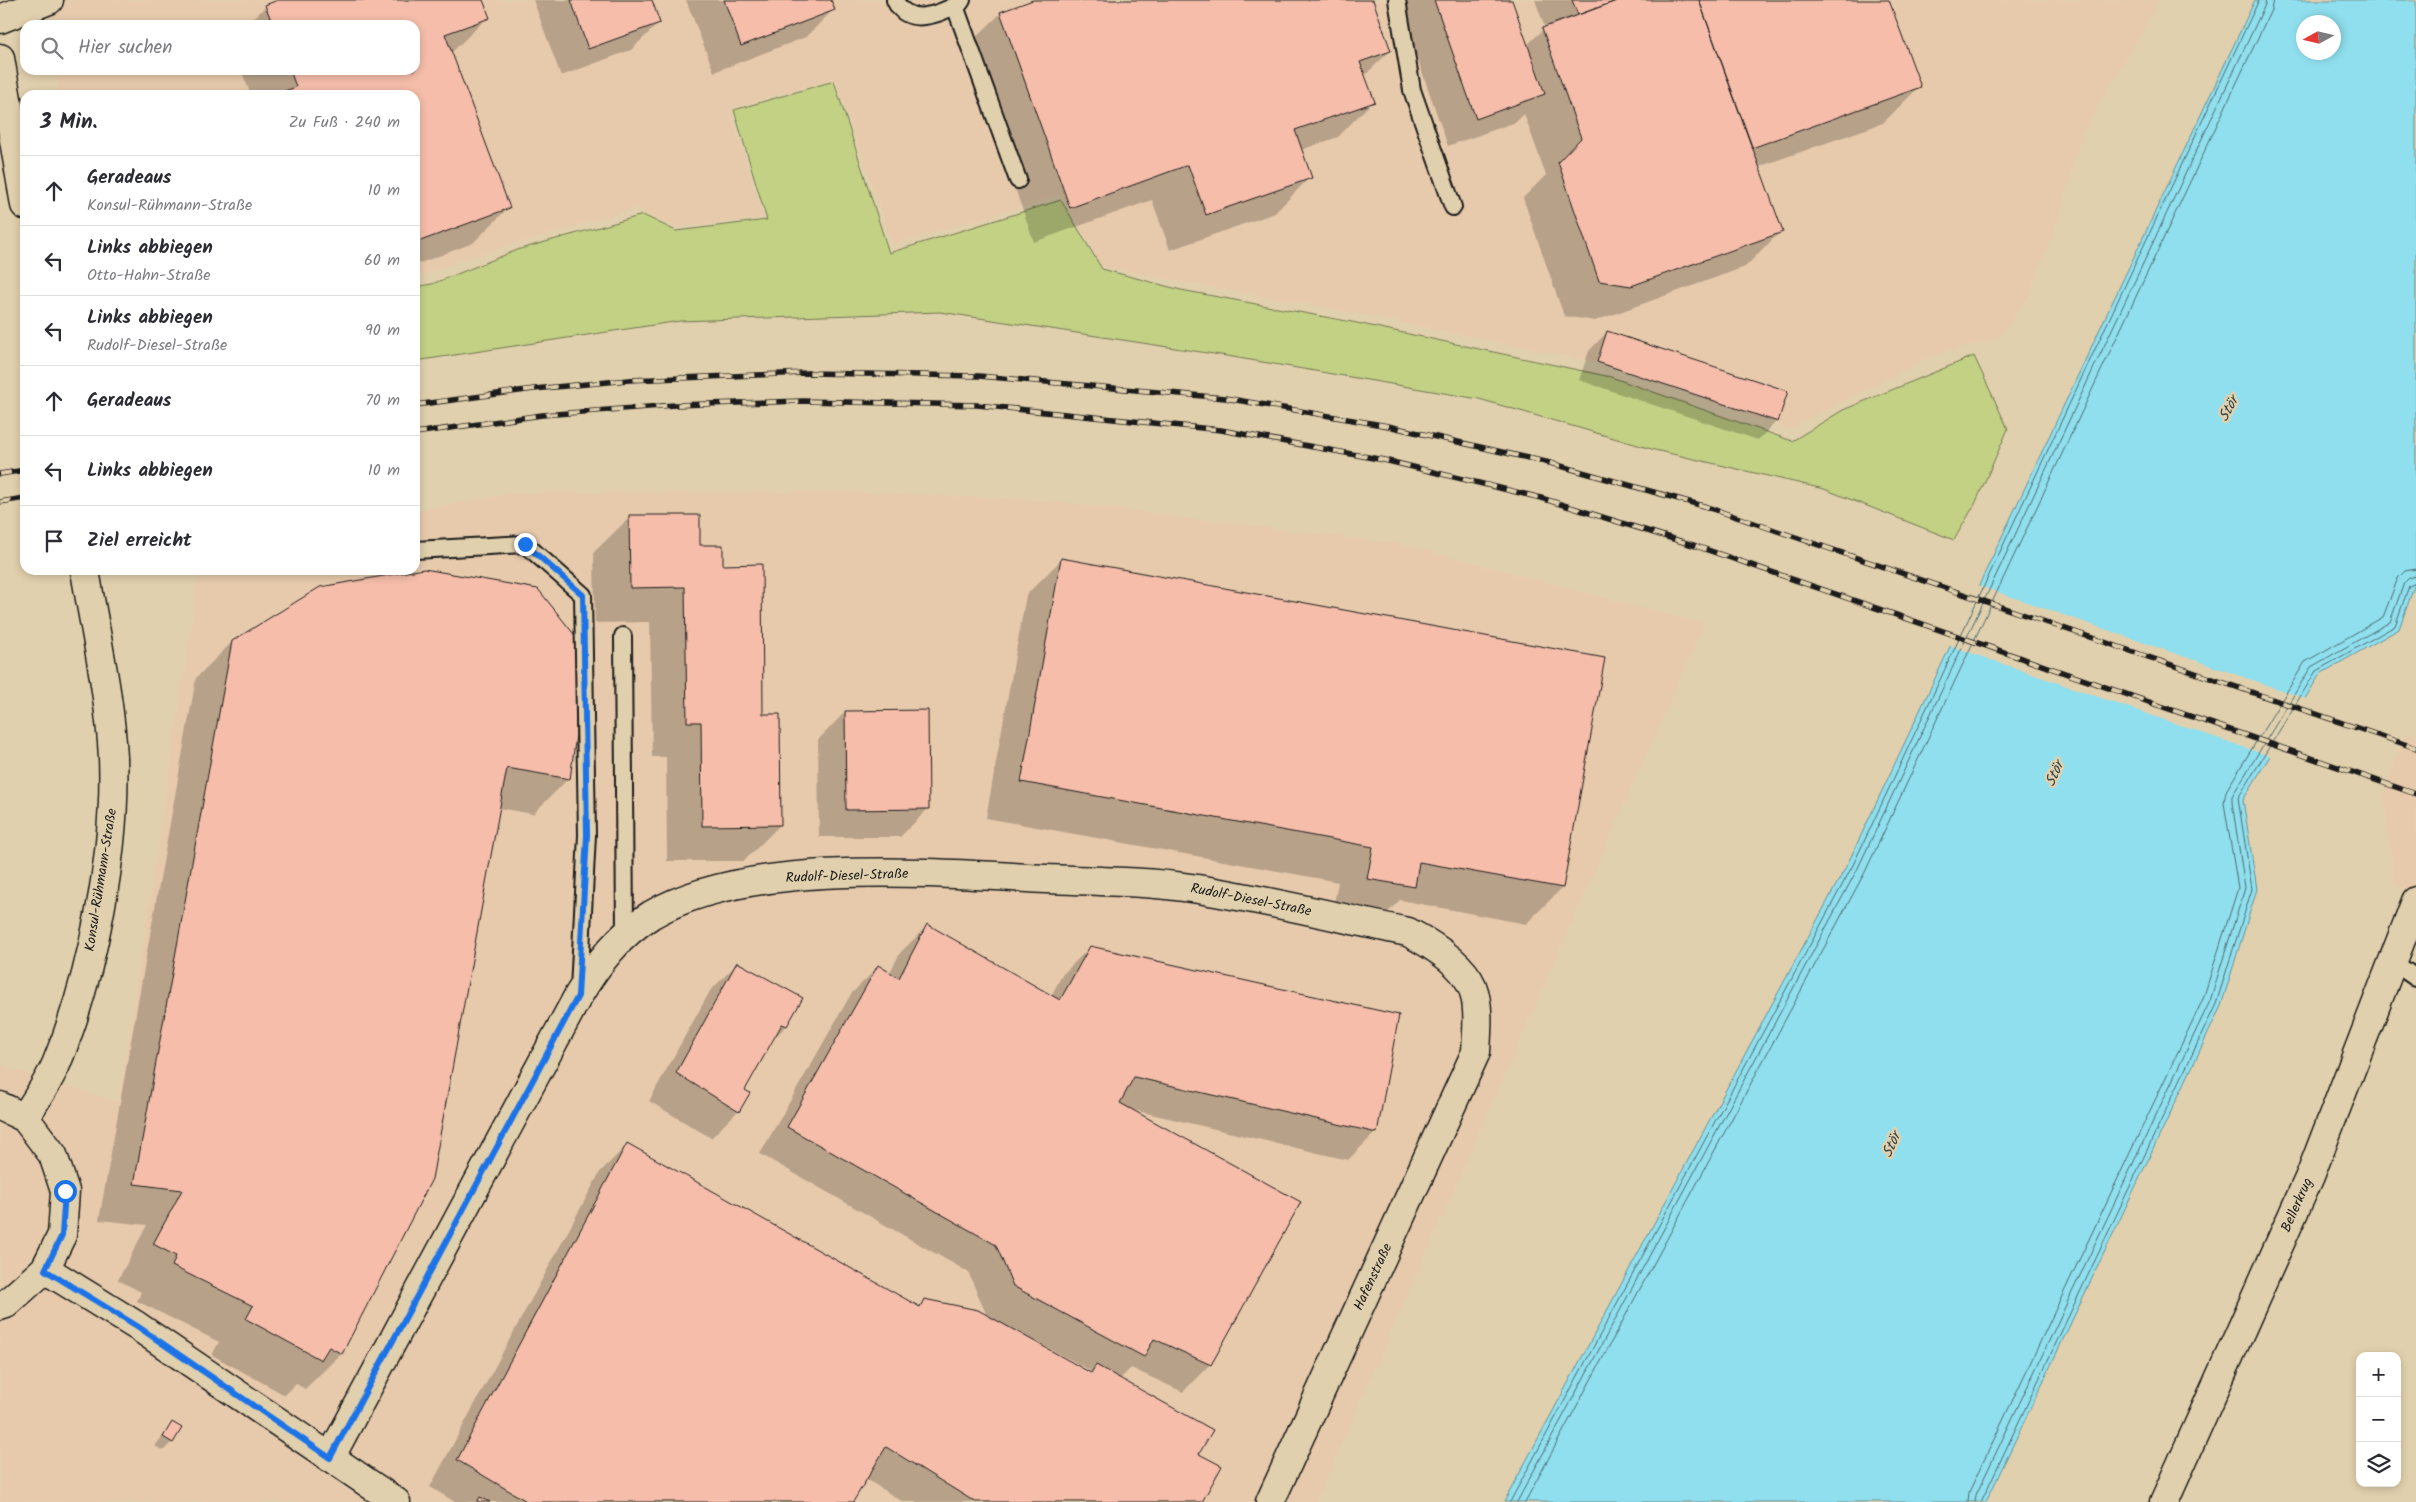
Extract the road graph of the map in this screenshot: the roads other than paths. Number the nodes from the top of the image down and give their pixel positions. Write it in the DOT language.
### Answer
graph roads {
  1 [pos="49,0"];
  2 [pos="895,0"];
  3 [pos="1397,0"];
  4 [pos="959,3"];
  5 [pos="0,19"];
  6 [pos="0,58"];
  7 [pos="20,176"];
  8 [pos="1018,180"];
  9 [pos="1453,207"];
  10 [pos="420,550"];
  11 [pos="86,575"];
  12 [pos="623,636"];
  13 [pos="2416,901"];
  14 [pos="625,935"];
  15 [pos="2392,962"];
  16 [pos="2416,978"];
  17 [pos="578,996"];
  18 [pos="1476,1052"];
  19 [pos="0,1106"];
  20 [pos="25,1118"];
  21 [pos="45,1270"];
  22 [pos="0,1306"];
  23 [pos="330,1458"];
  24 [pos="396,1502"];
  25 [pos="1270,1502"];
  26 [pos="2164,1502"];
  1 -- 5 [label="street"];
  2 -- 4 [label="lane"];
  3 -- 9 [label="lane"];
  4 -- 8 [label="lane"];
  6 -- 7 [label="street"];
  10 -- 17 [label="lane"];
  11 -- 20 [label="street, Konsul-Rühmann-Straße"];
  12 -- 14 [label="lane"];
  13 -- 15 [label="street, Bellerkrug"];
  14 -- 17 [label="street, Rudolf-Diesel-Straße"];
  14 -- 18 [label="street, Rudolf-Diesel-Straße"];
  15 -- 16 [label="lane"];
  15 -- 26 [label="street, Bellerkrug"];
  17 -- 23 [label="street, Rudolf-Diesel-Straße"];
  18 -- 25 [label="street, Hafenstraße"];
  19 -- 20 [label="street"];
  20 -- 21 [label="street"];
  21 -- 22 [label="street"];
  21 -- 23 [label="street"];
  23 -- 24 [label="street"];
}
